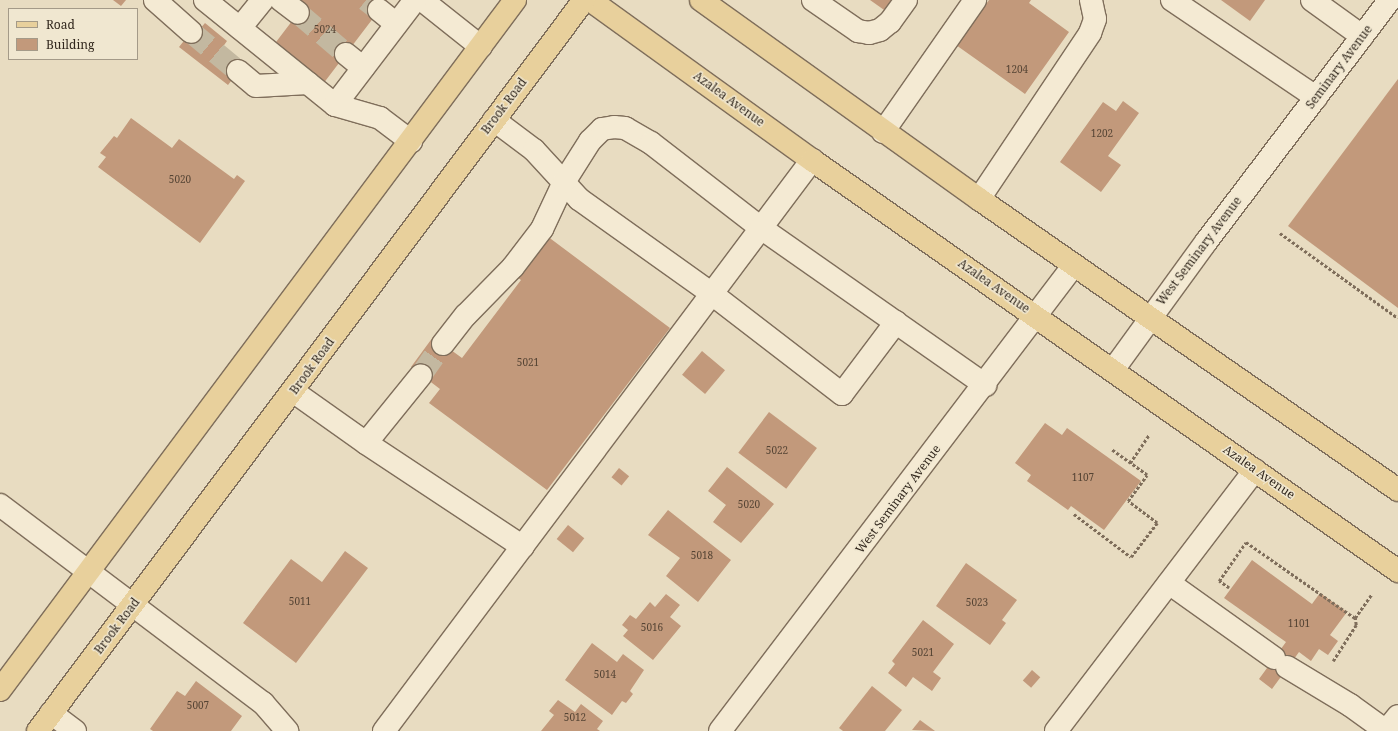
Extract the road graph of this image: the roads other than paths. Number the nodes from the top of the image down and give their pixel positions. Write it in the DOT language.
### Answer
graph roads {
  1 [pos="155,0"];
  2 [pos="205,0"];
  3 [pos="263,0"];
  4 [pos="415,0"];
  5 [pos="422,0"];
  6 [pos="515,0"];
  7 [pos="584,0"];
  8 [pos="590,0"];
  9 [pos="701,0"];
  10 [pos="813,0"];
  11 [pos="906,0"];
  12 [pos="975,0"];
  13 [pos="1091,0"];
  14 [pos="1172,0"];
  15 [pos="1312,0"];
  16 [pos="1390,0"];
  17 [pos="379,10"];
  18 [pos="396,24"];
  19 [pos="240,28"];
  20 [pos="191,32"];
  21 [pos="1362,36"];
  22 [pos="481,47"];
  23 [pos="346,54"];
  24 [pos="363,68"];
  25 [pos="238,71"];
  26 [pos="308,83"];
  27 [pos="1316,97"];
  28 [pos="335,105"];
  29 [pos="494,120"];
  30 [pos="883,132"];
  31 [pos="1289,134"];
  32 [pos="411,141"];
  33 [pos="812,160"];
  34 [pos="564,182"];
  35 [pos="979,199"];
  36 [pos="761,228"];
  37 [pos="1074,265"];
  38 [pos="712,294"];
  39 [pos="1036,316"];
  40 [pos="1149,318"];
  41 [pos="896,322"];
  42 [pos="443,344"];
  43 [pos="1113,370"];
  44 [pos="421,375"];
  45 [pos="985,385"];
  46 [pos="294,392"];
  47 [pos="366,443"];
  48 [pos="1255,470"];
  49 [pos="1398,490"];
  50 [pos="0,505"];
  51 [pos="523,547"];
  52 [pos="88,571"];
  53 [pos="1398,571"];
  54 [pos="1169,583"];
  55 [pos="132,606"];
  56 [pos="0,690"];
  57 [pos="51,713"];
  58 [pos="1398,716"];
  59 [pos="38,731"];
  60 [pos="75,731"];
  61 [pos="286,731"];
  62 [pos="384,731"];
  63 [pos="720,731"];
  64 [pos="1056,731"];
  65 [pos="1386,731"];
  1 -- 20 [label="street"];
  2 -- 19 [label="street"];
  3 -- 19 [label="street"];
  4 -- 18 [label="street"];
  5 -- 22 [label="street"];
  6 -- 22 [label="main road"];
  7 -- 29 [label="main road, Brook Road"];
  8 -- 33 [label="main road, Azalea Avenue"];
  9 -- 30 [label="main road"];
  10 -- 11 [label="street"];
  12 -- 30 [label="street"];
  13 -- 35 [label="street"];
  14 -- 27 [label="street"];
  15 -- 21 [label="street"];
  16 -- 21 [label="street, Seminary Avenue"];
  17 -- 18 [label="street"];
  18 -- 24 [label="street"];
  19 -- 26 [label="street"];
  21 -- 27 [label="street, Seminary Avenue"];
  22 -- 32 [label="main road"];
  23 -- 24 [label="street"];
  24 -- 28 [label="street"];
  25 -- 26 [label="street"];
  26 -- 28 [label="street"];
  27 -- 31 [label="street, Seminary Avenue"];
  28 -- 32 [label="street"];
  29 -- 34 [label="street"];
  29 -- 46 [label="main road, Brook Road"];
  30 -- 35 [label="main road"];
  31 -- 40 [label="street, West Seminary Avenue"];
  32 -- 52 [label="main road"];
  33 -- 36 [label="street"];
  33 -- 39 [label="main road, Azalea Avenue"];
  34 -- 36 [label="street"];
  34 -- 38 [label="street"];
  34 -- 42 [label="street"];
  35 -- 37 [label="main road"];
  36 -- 38 [label="street"];
  36 -- 41 [label="street"];
  37 -- 39 [label="street, West Seminary Avenue"];
  37 -- 40 [label="main road"];
  38 -- 41 [label="street"];
  38 -- 51 [label="street"];
  39 -- 43 [label="main road, Azalea Avenue"];
  39 -- 45 [label="street, West Seminary Avenue"];
  40 -- 43 [label="street, West Seminary Avenue"];
  40 -- 49 [label="main road"];
  41 -- 45 [label="street"];
  43 -- 48 [label="main road, Azalea Avenue"];
  44 -- 47 [label="street"];
  45 -- 63 [label="street, West Seminary Avenue"];
  46 -- 47 [label="street"];
  46 -- 55 [label="main road, Brook Road"];
  47 -- 51 [label="street"];
  48 -- 53 [label="main road, Azalea Avenue"];
  48 -- 54 [label="street"];
  50 -- 52 [label="street"];
  51 -- 62 [label="street"];
  52 -- 55 [label="street"];
  52 -- 56 [label="main road"];
  54 -- 64 [label="street"];
  54 -- 65 [label="street"];
  55 -- 57 [label="main road, Brook Road"];
  55 -- 61 [label="street"];
  57 -- 59 [label="main road, Brook Road"];
  57 -- 60 [label="street"];
  58 -- 65 [label="street"];
}
